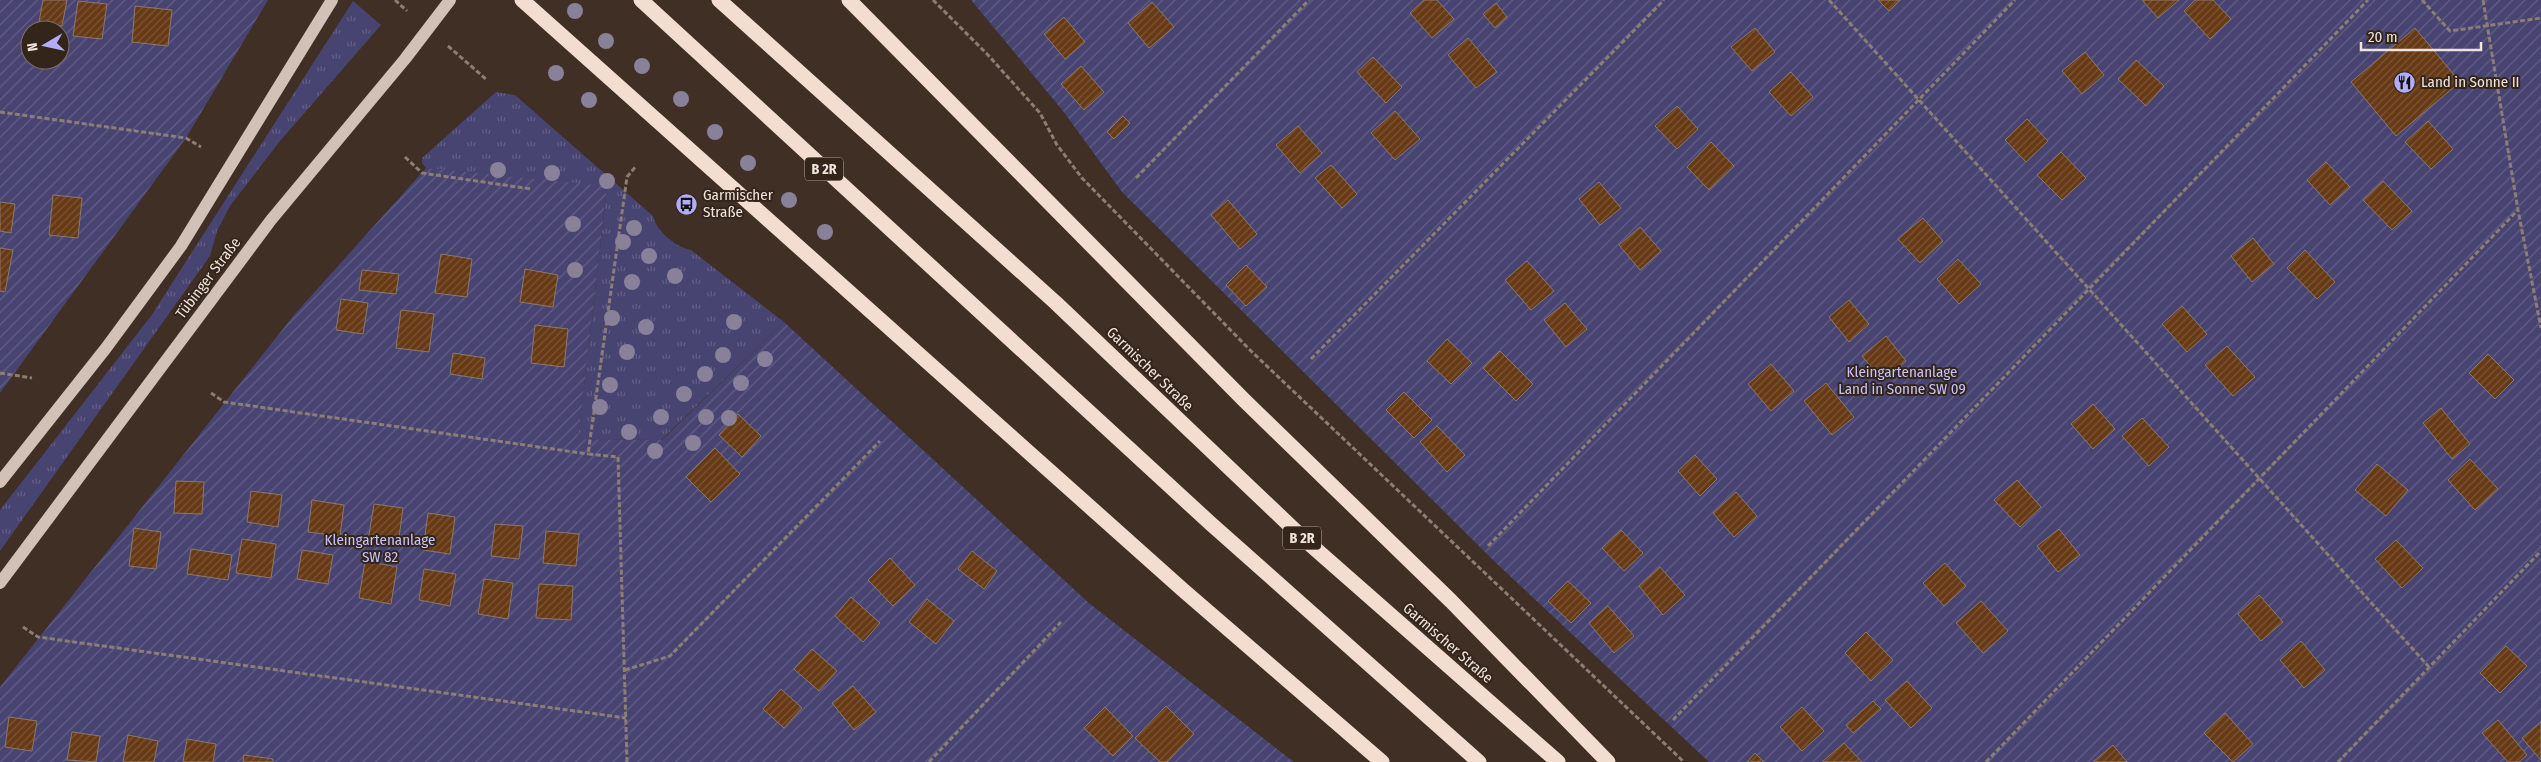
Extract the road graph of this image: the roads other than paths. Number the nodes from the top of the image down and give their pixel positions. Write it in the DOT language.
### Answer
graph roads {
  1 [pos="332,0"];
  2 [pos="450,0"];
  3 [pos="522,0"];
  4 [pos="641,0"];
  5 [pos="719,0"];
  6 [pos="849,0"];
  7 [pos="0,482"];
  8 [pos="0,583"];
  9 [pos="1382,762"];
  10 [pos="1479,762"];
  11 [pos="1558,762"];
  12 [pos="1608,762"];
  1 -- 7 [label="main road"];
  2 -- 8 [label="main road, Tübinger Straße"];
  3 -- 9 [label="highway"];
  4 -- 10 [label="highway, B 2R"];
  5 -- 11 [label="highway, Garmischer Straße / B 2R"];
  6 -- 12 [label="highway"];
}
